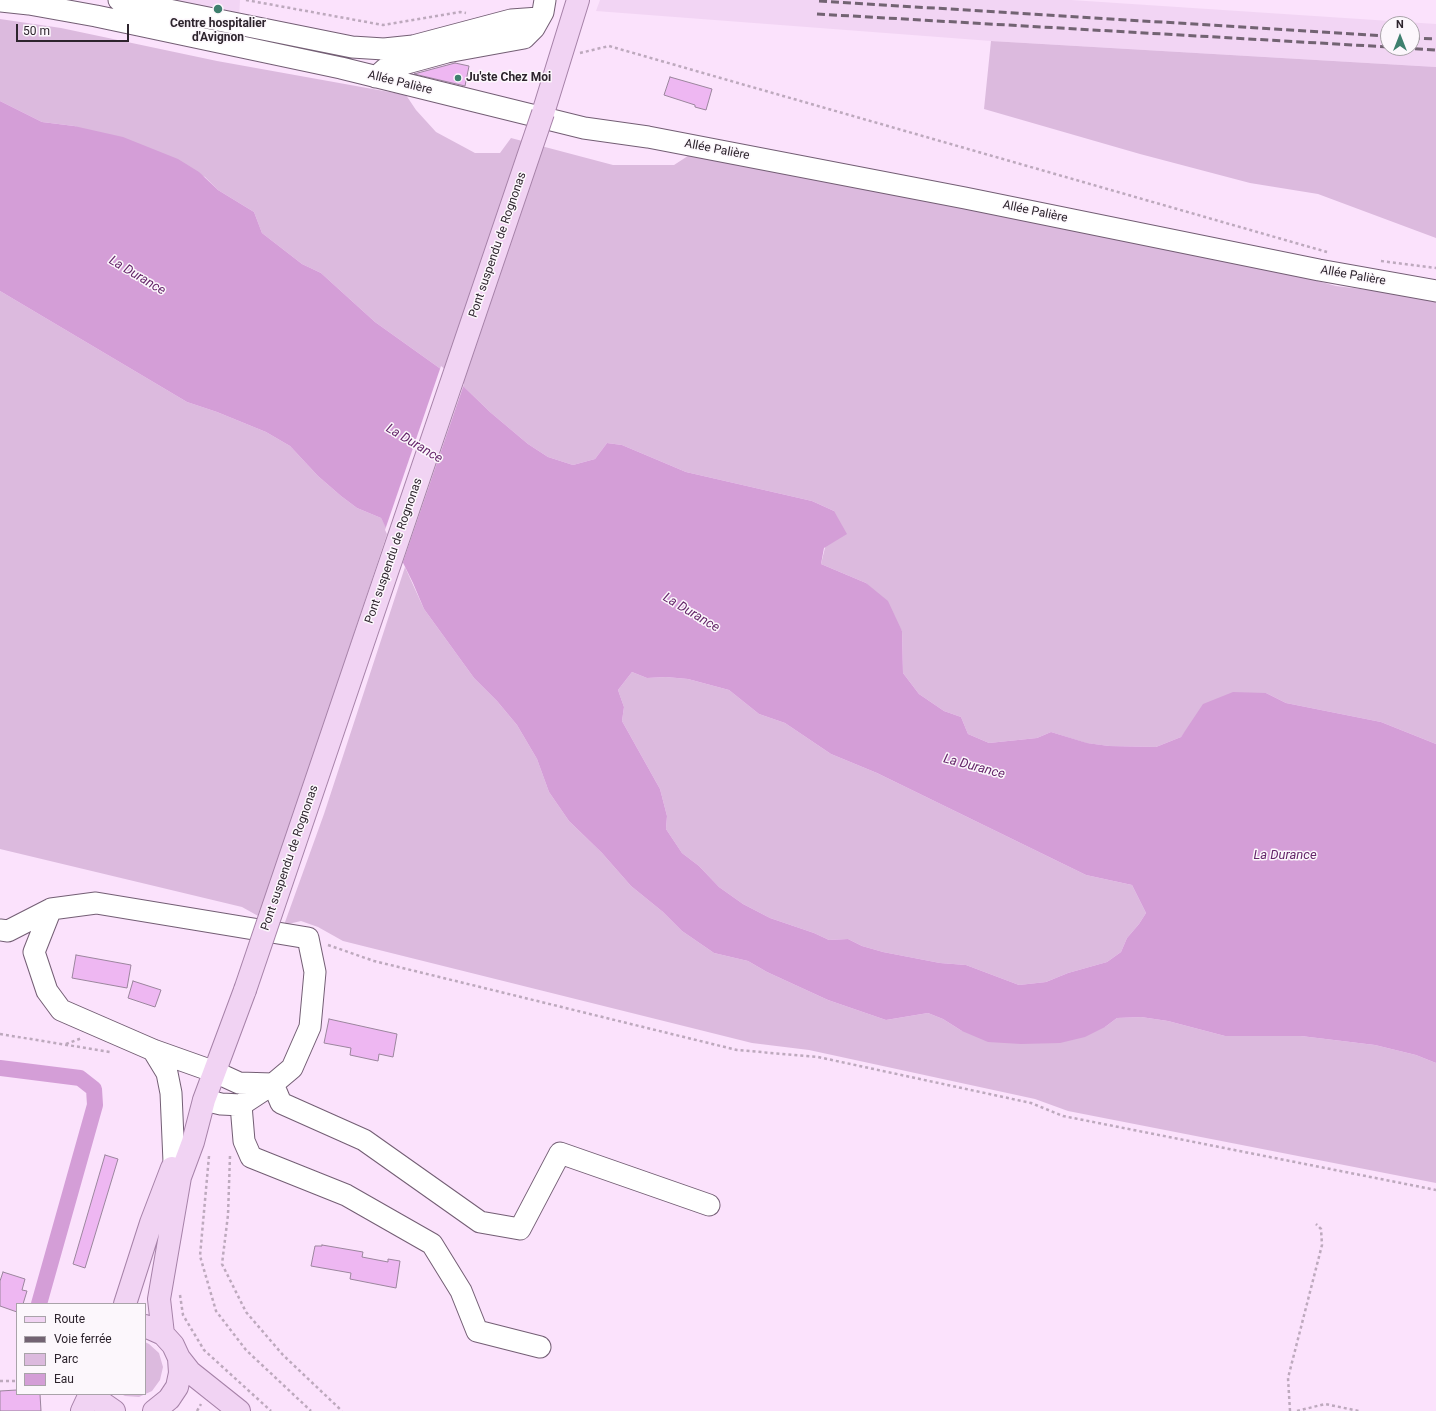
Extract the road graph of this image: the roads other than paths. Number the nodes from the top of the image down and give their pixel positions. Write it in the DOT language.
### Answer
graph roads {
  1 [pos="119,0"];
  2 [pos="0,2"];
  3 [pos="578,3"];
  4 [pos="542,9"];
  5 [pos="376,77"];
  6 [pos="1436,291"];
  7 [pos="51,909"];
  8 [pos="0,930"];
  9 [pos="153,1050"];
  10 [pos="215,1072"];
  11 [pos="273,1084"];
  12 [pos="204,1100"];
  13 [pos="241,1105"];
  14 [pos="174,1162"];
  15 [pos="709,1205"];
  16 [pos="125,1303"];
  17 [pos="154,1330"];
  18 [pos="540,1347"];
  19 [pos="178,1358"];
  20 [pos="90,1395"];
  21 [pos="97,1395"];
  22 [pos="162,1410"];
  23 [pos="82,1411"];
  24 [pos="114,1411"];
  25 [pos="240,1411"];
  1 -- 4 [label="street"];
  2 -- 5 [label="street, Allée Palière"];
  3 -- 10 [label="main road, Pont suspendu de Rognonas, bridge"];
  4 -- 5 [label="street"];
  5 -- 6 [label="street, Allée Palière"];
  7 -- 8 [label="street"];
  7 -- 9 [label="street"];
  7 -- 11 [label="street"];
  9 -- 10 [label="street"];
  9 -- 14 [label="street"];
  10 -- 11 [label="street"];
  10 -- 12 [label="main road, Pont suspendu de Rognonas"];
  11 -- 13 [label="street"];
  11 -- 15 [label="street"];
  12 -- 13 [label="street"];
  12 -- 14 [label="main road"];
  12 -- 17 [label="main road"];
  13 -- 18 [label="street"];
  14 -- 16 [label="main road"];
  17 -- 19 [label="main road"];
  19 -- 22 [label="main road"];
  19 -- 25 [label="main road"];
  20 -- 23 [label="main road"];
  21 -- 24 [label="main road"];
}
